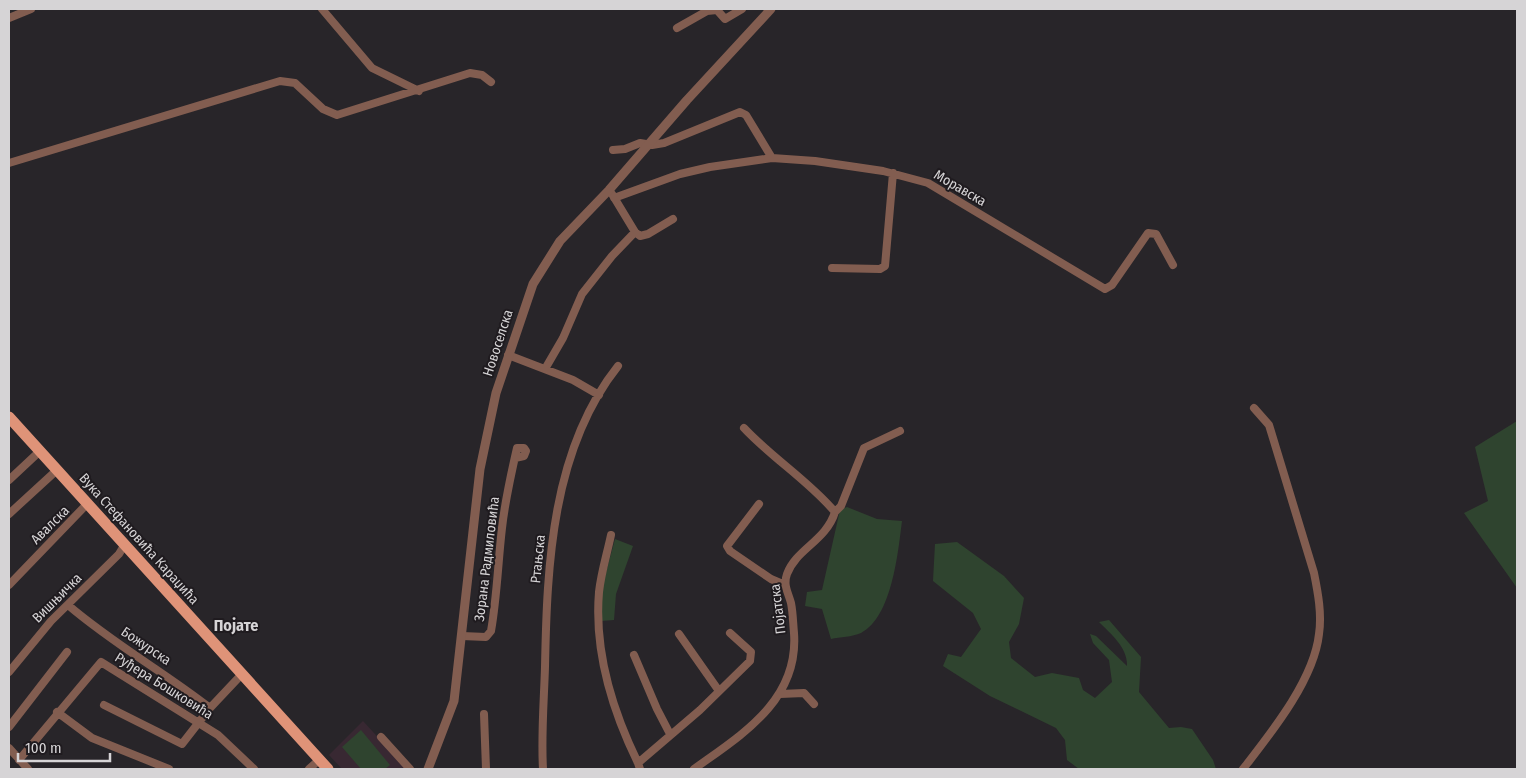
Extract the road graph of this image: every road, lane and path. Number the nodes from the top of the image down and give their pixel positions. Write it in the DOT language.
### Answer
graph roads {
  1 [pos="31,9"];
  2 [pos="322,9"];
  3 [pos="742,9"];
  4 [pos="771,9"];
  5 [pos="9,18"];
  6 [pos="677,28"];
  7 [pos="491,82"];
  8 [pos="419,91"];
  9 [pos="648,145"];
  10 [pos="613,150"];
  11 [pos="772,158"];
  12 [pos="9,164"];
  13 [pos="893,173"];
  14 [pos="609,190"];
  15 [pos="614,198"];
  16 [pos="673,219"];
  17 [pos="635,232"];
  18 [pos="1173,265"];
  19 [pos="832,268"];
  20 [pos="508,355"];
  21 [pos="618,366"];
  22 [pos="545,369"];
  23 [pos="599,396"];
  24 [pos="1254,408"];
  25 [pos="9,417"];
  26 [pos="744,428"];
  27 [pos="900,431"];
  28 [pos="40,452"];
  29 [pos="515,458"];
  30 [pos="57,470"];
  31 [pos="9,480"];
  32 [pos="88,504"];
  33 [pos="759,504"];
  34 [pos="835,512"];
  35 [pos="9,514"];
  36 [pos="611,535"];
  37 [pos="125,544"];
  38 [pos="9,585"];
  39 [pos="785,585"];
  40 [pos="68,605"];
  41 [pos="679,634"];
  42 [pos="730,634"];
  43 [pos="462,636"];
  44 [pos="67,652"];
  45 [pos="634,655"];
  46 [pos="9,672"];
  47 [pos="242,674"];
  48 [pos="719,691"];
  49 [pos="780,694"];
  50 [pos="814,704"];
  51 [pos="104,705"];
  52 [pos="210,708"];
  53 [pos="58,712"];
  54 [pos="484,714"];
  55 [pos="199,722"];
  56 [pos="9,727"];
  57 [pos="670,734"];
  58 [pos="381,737"];
  59 [pos="9,748"];
  60 [pos="19,760"];
  61 [pos="319,760"];
  62 [pos="639,766"];
  63 [pos="28,769"];
  64 [pos="170,769"];
  65 [pos="254,769"];
  66 [pos="309,769"];
  67 [pos="328,769"];
  68 [pos="410,769"];
  69 [pos="428,769"];
  70 [pos="486,769"];
  71 [pos="543,769"];
  72 [pos="694,769"];
  73 [pos="1243,769"];
  1 -- 5 [label="street"];
  2 -- 8 [label="street"];
  3 -- 6 [label="street"];
  4 -- 9 [label="street, Новоселска"];
  7 -- 8 [label="street"];
  8 -- 12 [label="street"];
  9 -- 10 [label="street"];
  9 -- 11 [label="street"];
  9 -- 14 [label="street, Новоселска"];
  11 -- 13 [label="street, Моравска"];
  11 -- 15 [label="street, Моравска"];
  13 -- 18 [label="street, Моравска"];
  13 -- 19 [label="street"];
  14 -- 15 [label="street"];
  14 -- 20 [label="street, Новоселска"];
  15 -- 17 [label="street"];
  16 -- 17 [label="street"];
  17 -- 22 [label="street"];
  20 -- 22 [label="street"];
  20 -- 43 [label="street, Новоселска"];
  21 -- 23 [label="street, Ртањска"];
  22 -- 23 [label="street"];
  23 -- 71 [label="street, Ртањска"];
  24 -- 73 [label="street"];
  25 -- 28 [label="main road, Вука Стефановића Караџића"];
  26 -- 34 [label="street"];
  27 -- 34 [label="street, Појатска"];
  28 -- 30 [label="main road, Вука Стефановића Караџића"];
  28 -- 31 [label="street"];
  29 -- 43 [label="street, Зорана Радмиловића"];
  30 -- 32 [label="main road, Вука Стефановића Караџића"];
  30 -- 35 [label="street"];
  32 -- 37 [label="main road, Вука Стефановића Караџића"];
  32 -- 38 [label="street, Авалска"];
  33 -- 39 [label="street"];
  34 -- 39 [label="street, Појатска"];
  36 -- 62 [label="street"];
  37 -- 40 [label="street, Вишњичка"];
  37 -- 47 [label="main road, Вука Стефановића Караџића"];
  39 -- 49 [label="street, Појатска"];
  40 -- 46 [label="street, Вишњичка"];
  40 -- 52 [label="street, Божурска"];
  41 -- 48 [label="street"];
  42 -- 48 [label="street"];
  43 -- 69 [label="street, Новоселска"];
  44 -- 56 [label="street"];
  45 -- 57 [label="street"];
  47 -- 52 [label="street"];
  47 -- 61 [label="main road, Вука Стефановића Караџића"];
  48 -- 57 [label="street"];
  49 -- 50 [label="street"];
  49 -- 72 [label="street, Појатска"];
  51 -- 55 [label="street"];
  52 -- 55 [label="street"];
  53 -- 55 [label="street, Руђера Бошковића"];
  53 -- 60 [label="street, Руђера Бошковића"];
  53 -- 64 [label="street"];
  54 -- 70 [label="street"];
  55 -- 65 [label="street, Руђера Бошковића"];
  57 -- 62 [label="street"];
  58 -- 68 [label="street"];
  59 -- 60 [label="street"];
  60 -- 63 [label="street"];
  61 -- 66 [label="street"];
  61 -- 67 [label="main road, Вука Стефановића Караџића"];
}
